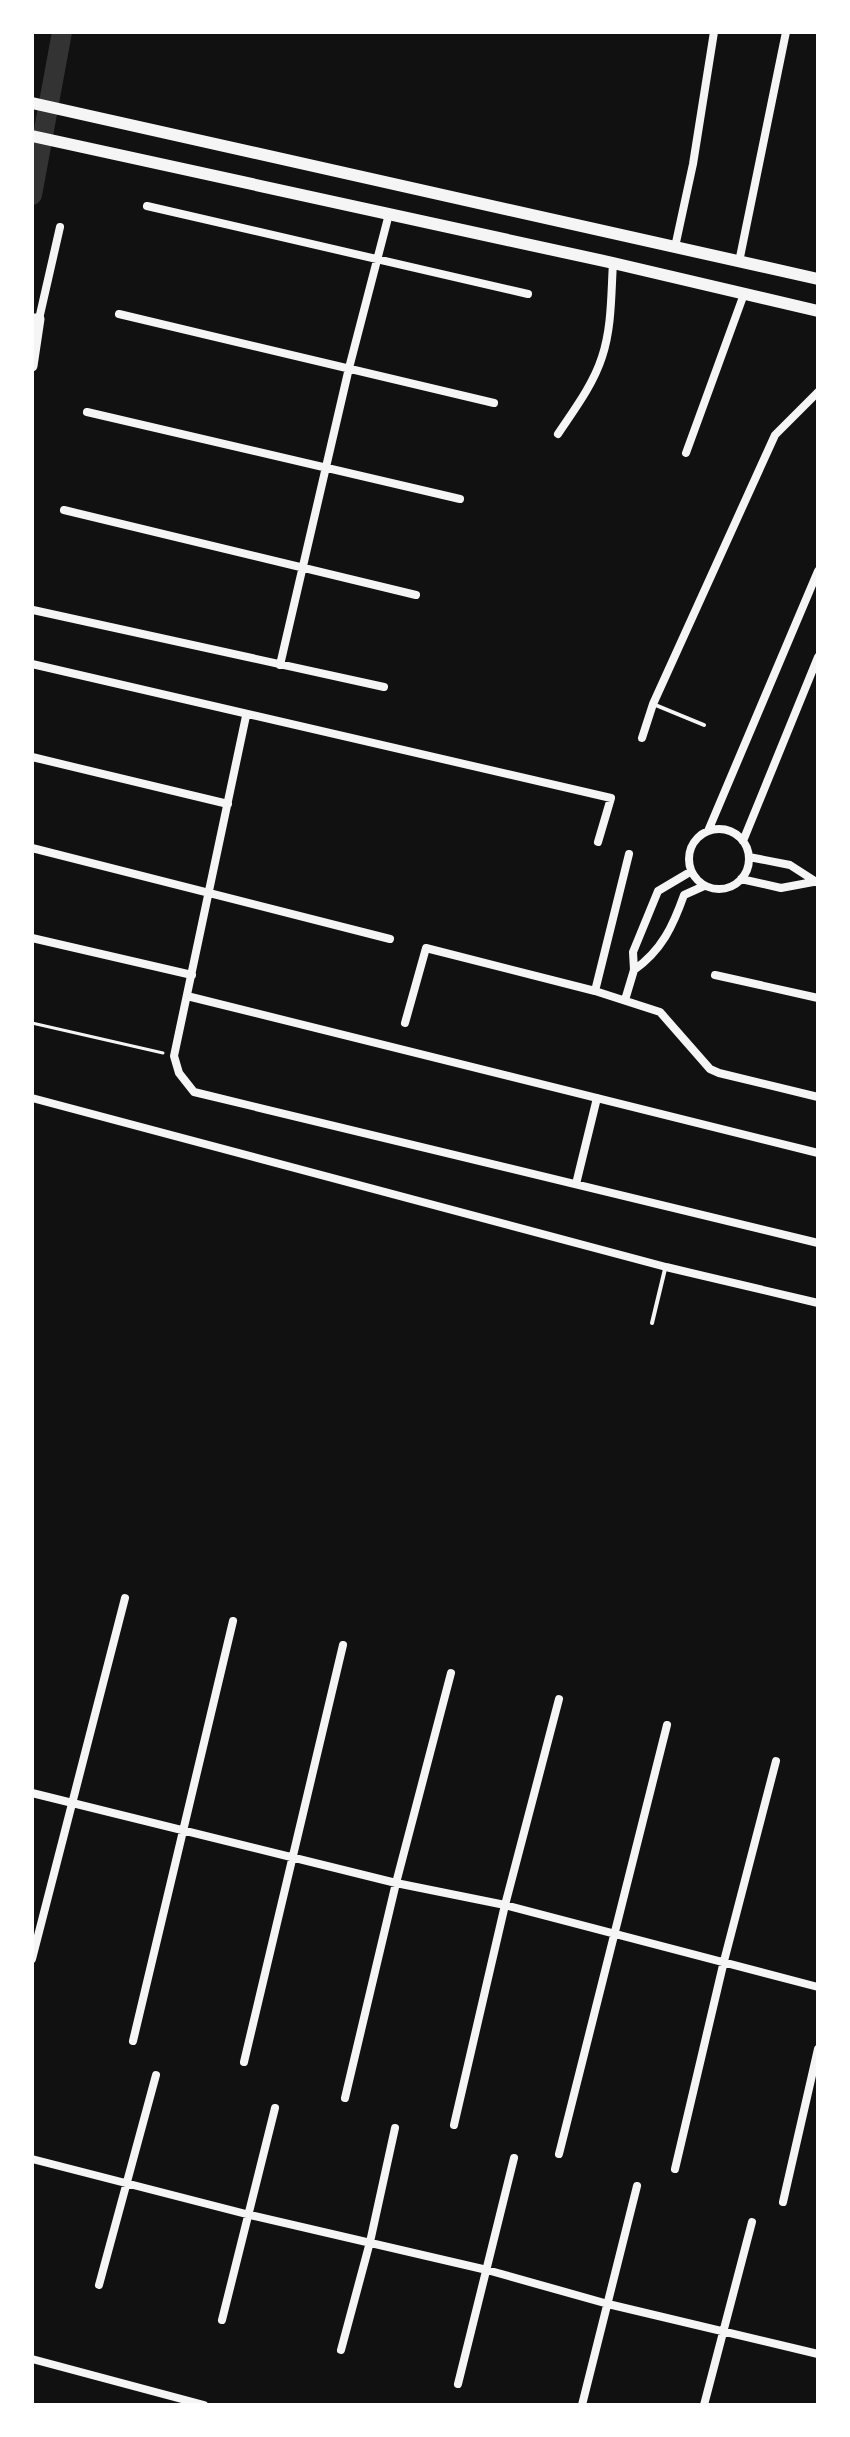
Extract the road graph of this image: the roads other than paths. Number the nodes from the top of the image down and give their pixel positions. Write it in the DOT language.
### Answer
graph roads {
  1 [pos="714,32"];
  2 [pos="786,32"];
  3 [pos="32,103"];
  4 [pos="32,136"];
  5 [pos="147,206"];
  6 [pos="389,214"];
  7 [pos="60,227"];
  8 [pos="675,247"];
  9 [pos="378,260"];
  10 [pos="739,262"];
  11 [pos="613,263"];
  12 [pos="818,279"];
  13 [pos="528,294"];
  14 [pos="744,294"];
  15 [pos="818,311"];
  16 [pos="119,314"];
  17 [pos="36,319"];
  18 [pos="32,366"];
  19 [pos="349,368"];
  20 [pos="818,392"];
  21 [pos="494,403"];
  22 [pos="87,412"];
  23 [pos="558,434"];
  24 [pos="686,453"];
  25 [pos="326,467"];
  26 [pos="460,499"];
  27 [pos="64,510"];
  28 [pos="303,567"];
  29 [pos="818,571"];
  30 [pos="416,595"];
  31 [pos="33,610"];
  32 [pos="818,657"];
  33 [pos="32,664"];
  34 [pos="280,665"];
  35 [pos="384,687"];
  36 [pos="653,704"];
  37 [pos="246,716"];
  38 [pos="704,725"];
  39 [pos="642,738"];
  40 [pos="32,757"];
  41 [pos="228,804"];
  42 [pos="708,831"];
  43 [pos="743,841"];
  44 [pos="598,842"];
  45 [pos="32,848"];
  46 [pos="629,854"];
  47 [pos="749,857"];
  48 [pos="690,872"];
  49 [pos="741,879"];
  50 [pos="816,882"];
  51 [pos="704,886"];
  52 [pos="209,893"];
  53 [pos="32,938"];
  54 [pos="390,939"];
  55 [pos="634,970"];
  56 [pos="192,975"];
  57 [pos="715,975"];
  58 [pos="595,991"];
  59 [pos="187,996"];
  60 [pos="818,998"];
  61 [pos="625,1000"];
  62 [pos="405,1023"];
  63 [pos="818,1097"];
  64 [pos="32,1098"];
  65 [pos="597,1098"];
  66 [pos="818,1153"];
  67 [pos="576,1184"];
  68 [pos="818,1243"];
  69 [pos="666,1267"];
  70 [pos="818,1303"];
  71 [pos="652,1323"];
  72 [pos="125,1598"];
  73 [pos="233,1621"];
  74 [pos="343,1645"];
  75 [pos="451,1673"];
  76 [pos="559,1699"];
  77 [pos="667,1725"];
  78 [pos="776,1761"];
  79 [pos="32,1793"];
  80 [pos="72,1801"];
  81 [pos="185,1832"];
  82 [pos="295,1857"];
  83 [pos="396,1883"];
  84 [pos="505,1905"];
  85 [pos="615,1934"];
  86 [pos="32,1959"];
  87 [pos="724,1961"];
  88 [pos="818,1987"];
  89 [pos="133,2041"];
  90 [pos="818,2049"];
  91 [pos="244,2062"];
  92 [pos="156,2075"];
  93 [pos="345,2098"];
  94 [pos="275,2108"];
  95 [pos="454,2125"];
  96 [pos="395,2128"];
  97 [pos="559,2154"];
  98 [pos="514,2158"];
  99 [pos="32,2159"];
  100 [pos="675,2169"];
  101 [pos="126,2183"];
  102 [pos="637,2186"];
  103 [pos="783,2202"];
  104 [pos="250,2215"];
  105 [pos="752,2222"];
  106 [pos="370,2242"];
  107 [pos="487,2270"];
  108 [pos="99,2285"];
  109 [pos="608,2304"];
  110 [pos="222,2320"];
  111 [pos="724,2331"];
  112 [pos="341,2350"];
  113 [pos="818,2354"];
  114 [pos="32,2359"];
  115 [pos="458,2384"];
  116 [pos="201,2405"];
  117 [pos="582,2405"];
  118 [pos="704,2405"];
  1 -- 8 [label="street"];
  2 -- 10 [label="street"];
  3 -- 8 [label="main road"];
  4 -- 6 [label="main road"];
  5 -- 9 [label="street"];
  6 -- 9 [label="street"];
  6 -- 11 [label="main road"];
  7 -- 17 [label="street"];
  8 -- 10 [label="main road"];
  9 -- 13 [label="street"];
  9 -- 19 [label="street"];
  10 -- 12 [label="main road"];
  11 -- 14 [label="main road"];
  11 -- 23 [label="street"];
  14 -- 15 [label="main road"];
  14 -- 24 [label="street"];
  16 -- 19 [label="street"];
  17 -- 18 [label="street"];
  19 -- 21 [label="street"];
  19 -- 25 [label="street"];
  20 -- 36 [label="street"];
  22 -- 25 [label="street"];
  25 -- 26 [label="street"];
  25 -- 28 [label="street"];
  27 -- 28 [label="street"];
  28 -- 30 [label="street"];
  28 -- 34 [label="street"];
  29 -- 42 [label="street"];
  31 -- 34 [label="street"];
  32 -- 43 [label="street"];
  33 -- 37 [label="street"];
  34 -- 35 [label="street"];
  36 -- 38 [label="lane"];
  36 -- 39 [label="street"];
  37 -- 41 [label="street"];
  37 -- 44 [label="street"];
  40 -- 41 [label="street"];
  41 -- 52 [label="street"];
  42 -- 43 [label="street"];
  42 -- 48 [label="street"];
  43 -- 47 [label="street"];
  45 -- 52 [label="street"];
  46 -- 58 [label="street"];
  47 -- 49 [label="street"];
  47 -- 50 [label="street"];
  48 -- 51 [label="street"];
  48 -- 55 [label="street"];
  49 -- 50 [label="street"];
  49 -- 51 [label="street"];
  51 -- 55 [label="street"];
  52 -- 54 [label="street"];
  52 -- 56 [label="street"];
  53 -- 56 [label="street"];
  55 -- 61 [label="street"];
  56 -- 59 [label="street"];
  57 -- 60 [label="street"];
  58 -- 61 [label="street"];
  58 -- 62 [label="street"];
  59 -- 65 [label="street"];
  59 -- 67 [label="street"];
  61 -- 63 [label="street"];
  64 -- 69 [label="street"];
  65 -- 66 [label="street"];
  65 -- 67 [label="street"];
  67 -- 68 [label="street"];
  69 -- 70 [label="street"];
  69 -- 71 [label="lane"];
  72 -- 80 [label="street"];
  73 -- 81 [label="street"];
  74 -- 82 [label="street"];
  75 -- 83 [label="street"];
  76 -- 84 [label="street"];
  77 -- 85 [label="street"];
  78 -- 87 [label="street"];
  79 -- 80 [label="street"];
  80 -- 81 [label="street"];
  80 -- 86 [label="street"];
  81 -- 82 [label="street"];
  81 -- 89 [label="street"];
  82 -- 83 [label="street"];
  82 -- 91 [label="street"];
  83 -- 84 [label="street"];
  83 -- 93 [label="street"];
  84 -- 85 [label="street"];
  84 -- 95 [label="street"];
  85 -- 87 [label="street"];
  85 -- 97 [label="street"];
  87 -- 88 [label="street"];
  87 -- 100 [label="street"];
  90 -- 103 [label="street"];
  92 -- 101 [label="street"];
  94 -- 104 [label="street"];
  96 -- 106 [label="street"];
  98 -- 107 [label="street"];
  99 -- 101 [label="street"];
  101 -- 104 [label="street"];
  101 -- 108 [label="street"];
  102 -- 109 [label="street"];
  104 -- 106 [label="street"];
  104 -- 110 [label="street"];
  105 -- 111 [label="street"];
  106 -- 107 [label="street"];
  106 -- 112 [label="street"];
  107 -- 109 [label="street"];
  107 -- 115 [label="street"];
  109 -- 111 [label="street"];
  109 -- 117 [label="street"];
  111 -- 113 [label="street"];
  111 -- 118 [label="street"];
  114 -- 116 [label="street"];
}
